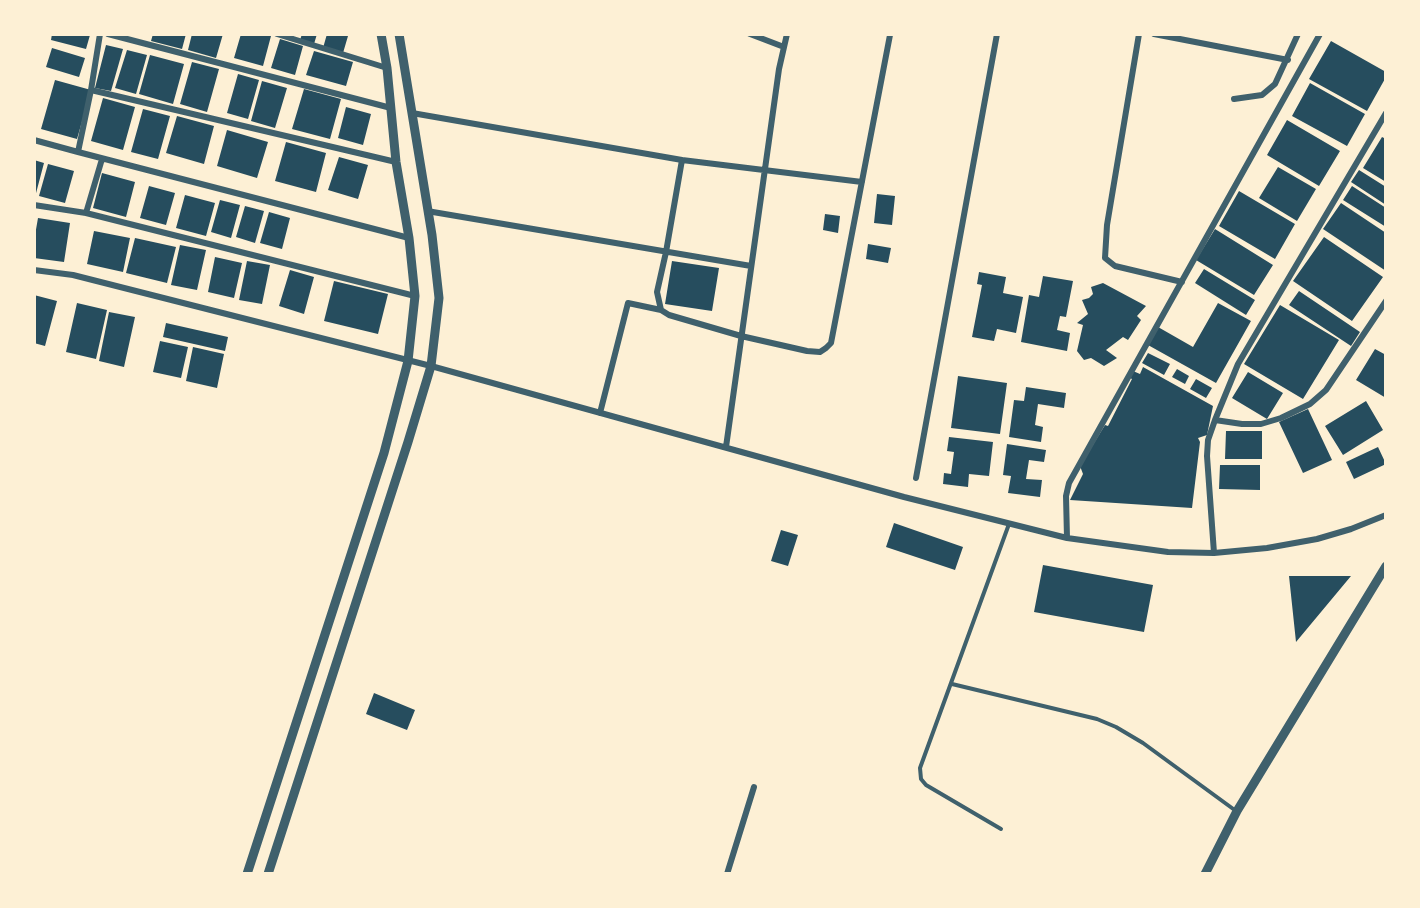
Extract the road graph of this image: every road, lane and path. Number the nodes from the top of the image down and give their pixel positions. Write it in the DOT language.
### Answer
graph roads {
  1 [pos="100,34"];
  2 [pos="108,34"];
  3 [pos="277,34"];
  4 [pos="381,34"];
  5 [pos="399,34"];
  6 [pos="750,34"];
  7 [pos="787,34"];
  8 [pos="997,34"];
  9 [pos="1139,34"];
  10 [pos="1154,34"];
  11 [pos="1298,34"];
  12 [pos="1320,34"];
  13 [pos="890,35"];
  14 [pos="784,47"];
  15 [pos="1288,60"];
  16 [pos="387,68"];
  17 [pos="91,90"];
  18 [pos="1234,99"];
  19 [pos="391,108"];
  20 [pos="1386,112"];
  21 [pos="412,113"];
  22 [pos="34,140"];
  23 [pos="78,152"];
  24 [pos="102,159"];
  25 [pos="682,160"];
  26 [pos="396,162"];
  27 [pos="764,170"];
  28 [pos="861,182"];
  29 [pos="34,205"];
  30 [pos="427,211"];
  31 [pos="87,213"];
  32 [pos="409,238"];
  33 [pos="666,252"];
  34 [pos="751,266"];
  35 [pos="34,270"];
  36 [pos="1182,282"];
  37 [pos="416,296"];
  38 [pos="1386,301"];
  39 [pos="661,310"];
  40 [pos="741,336"];
  41 [pos="408,361"];
  42 [pos="431,366"];
  43 [pos="600,413"];
  44 [pos="1215,420"];
  45 [pos="726,447"];
  46 [pos="916,478"];
  47 [pos="1386,515"];
  48 [pos="1009,524"];
  49 [pos="1067,538"];
  50 [pos="1214,553"];
  51 [pos="1386,566"];
  52 [pos="952,684"];
  53 [pos="754,787"];
  54 [pos="1237,811"];
  55 [pos="1001,829"];
  56 [pos="247,873"];
  57 [pos="268,873"];
  58 [pos="727,873"];
  59 [pos="1205,873"];
  1 -- 17 [label="street"];
  2 -- 19 [label="street"];
  3 -- 16 [label="street"];
  4 -- 16 [label="street"];
  5 -- 21 [label="street"];
  6 -- 14 [label="street"];
  7 -- 14 [label="street"];
  8 -- 46 [label="street"];
  9 -- 36 [label="street"];
  10 -- 15 [label="street"];
  11 -- 15 [label="street"];
  12 -- 36 [label="street"];
  13 -- 28 [label="street"];
  14 -- 27 [label="street"];
  15 -- 18 [label="street"];
  16 -- 19 [label="street"];
  17 -- 23 [label="street"];
  17 -- 26 [label="street"];
  19 -- 26 [label="street"];
  20 -- 44 [label="street"];
  21 -- 25 [label="street"];
  21 -- 30 [label="street"];
  22 -- 23 [label="street"];
  23 -- 24 [label="street"];
  24 -- 31 [label="street"];
  24 -- 32 [label="street"];
  25 -- 27 [label="street"];
  25 -- 33 [label="street"];
  26 -- 32 [label="street"];
  27 -- 28 [label="street"];
  27 -- 34 [label="street"];
  28 -- 40 [label="street"];
  29 -- 31 [label="street"];
  30 -- 33 [label="street"];
  30 -- 42 [label="street"];
  31 -- 37 [label="street"];
  32 -- 37 [label="street"];
  33 -- 34 [label="street"];
  33 -- 39 [label="street"];
  34 -- 40 [label="street"];
  35 -- 41 [label="street"];
  36 -- 49 [label="street"];
  37 -- 41 [label="street"];
  38 -- 44 [label="street"];
  39 -- 40 [label="street"];
  39 -- 43 [label="street"];
  40 -- 45 [label="street"];
  41 -- 42 [label="street"];
  41 -- 56 [label="street"];
  42 -- 43 [label="street"];
  42 -- 57 [label="street"];
  43 -- 45 [label="street"];
  44 -- 50 [label="street"];
  45 -- 48 [label="street"];
  47 -- 50 [label="street"];
  48 -- 49 [label="street"];
  48 -- 52 [label="lane"];
  49 -- 50 [label="street"];
  51 -- 54 [label="street"];
  52 -- 54 [label="lane"];
  52 -- 55 [label="lane"];
  53 -- 58 [label="street"];
  54 -- 59 [label="street"];
}
